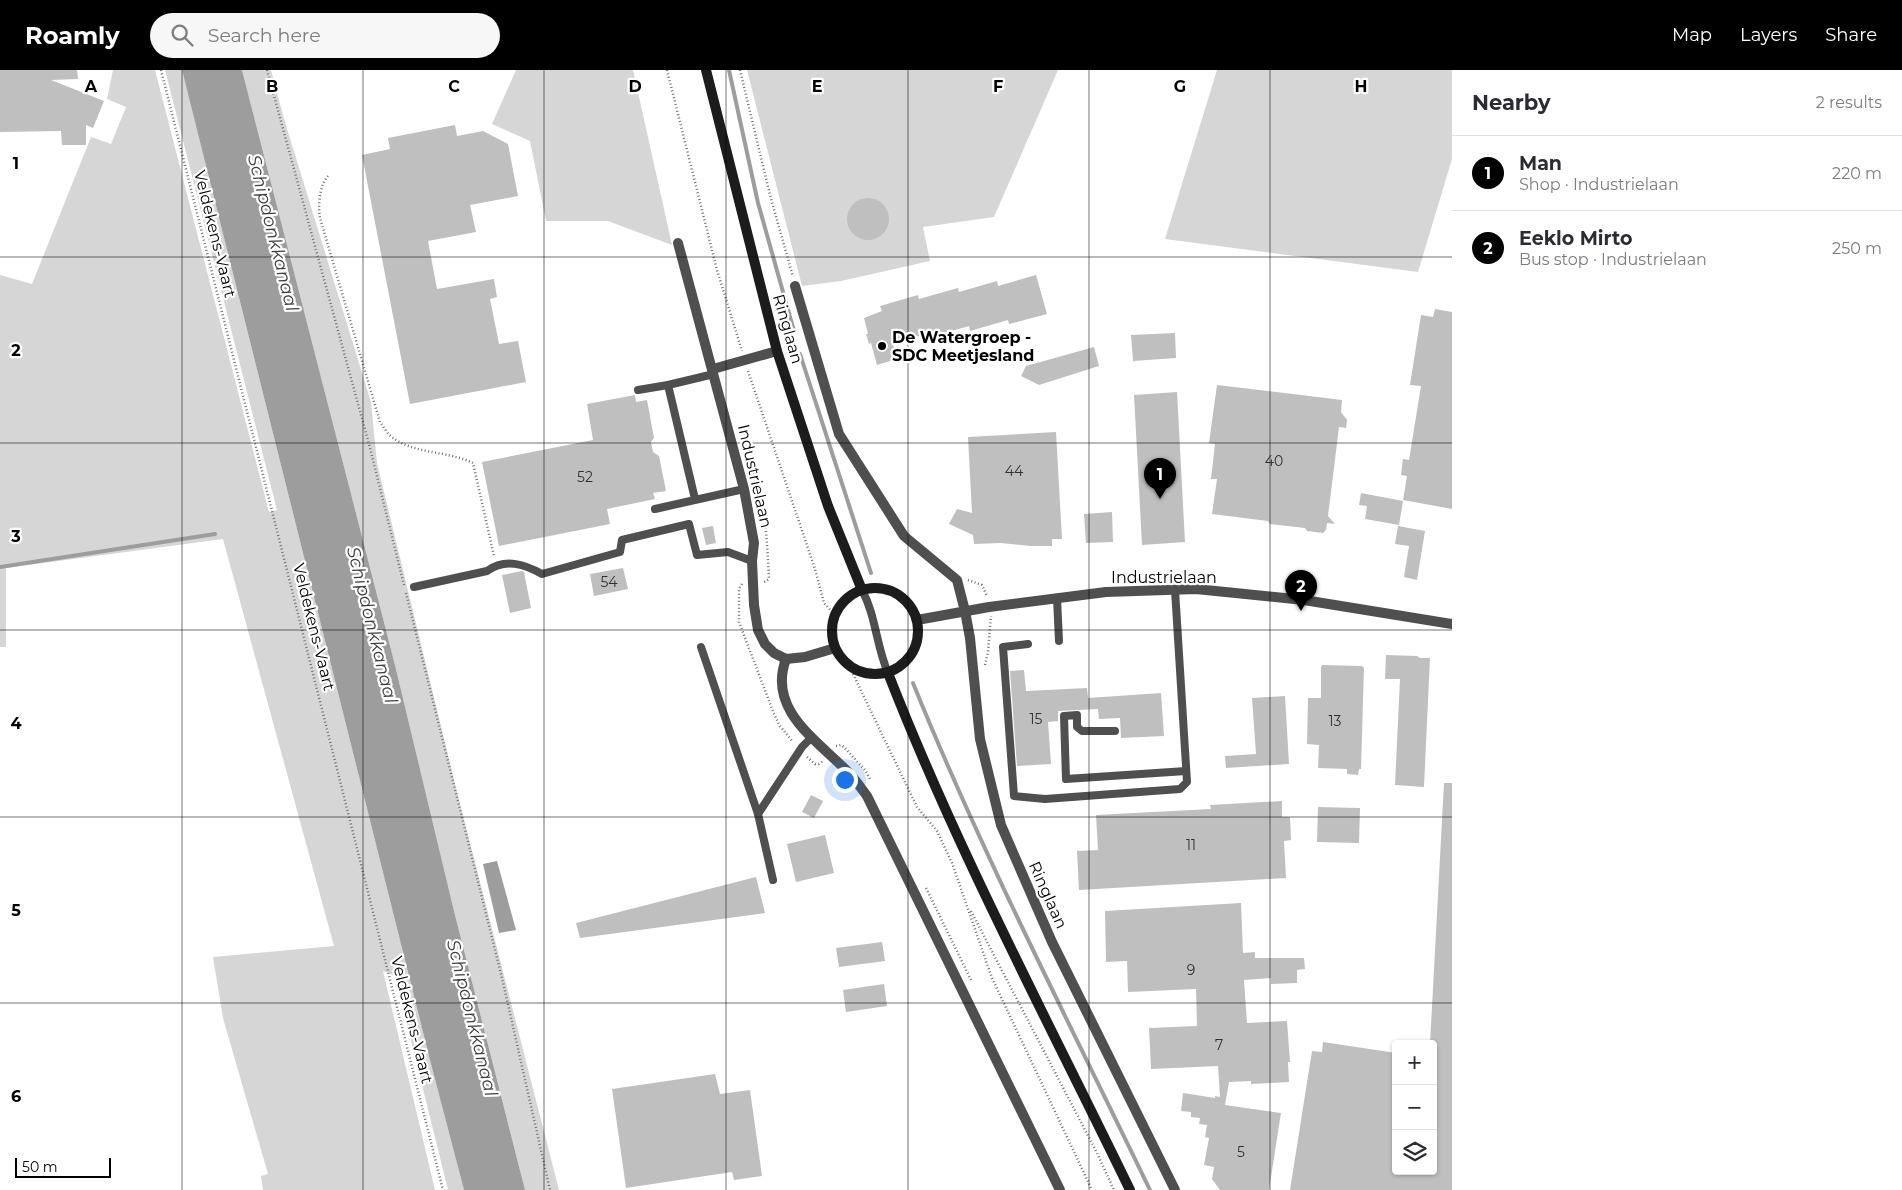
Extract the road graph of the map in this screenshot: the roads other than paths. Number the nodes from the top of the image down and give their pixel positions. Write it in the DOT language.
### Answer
graph roads {
  1 [pos="706,70"];
  2 [pos="678,243"];
  3 [pos="795,286"];
  4 [pos="777,351"];
  5 [pos="713,372"];
  6 [pos="668,385"];
  7 [pos="638,390"];
  8 [pos="744,489"];
  9 [pos="695,499"];
  10 [pos="655,509"];
  11 [pos="752,561"];
  12 [pos="414,587"];
  13 [pos="862,590"];
  14 [pos="1175,590"];
  15 [pos="1056,598"];
  16 [pos="965,611"];
  17 [pos="917,620"];
  18 [pos="1452,624"];
  19 [pos="1059,642"];
  20 [pos="1028,644"];
  21 [pos="701,647"];
  22 [pos="835,648"];
  23 [pos="786,659"];
  24 [pos="888,672"];
  25 [pos="1115,731"];
  26 [pos="811,738"];
  27 [pos="1186,771"];
  28 [pos="758,814"];
  29 [pos="773,880"];
  30 [pos="1060,1190"];
  31 [pos="1130,1190"];
  32 [pos="1175,1190"];
  1 -- 4 [label="main road, Ringlaan"];
  2 -- 5 [label="street, Industrielaan"];
  3 -- 16 [label="street"];
  4 -- 5 [label="street"];
  4 -- 13 [label="main road, Ringlaan"];
  5 -- 6 [label="lane"];
  5 -- 8 [label="street, Industrielaan"];
  6 -- 7 [label="lane"];
  6 -- 9 [label="lane"];
  8 -- 9 [label="lane"];
  8 -- 11 [label="street, Industrielaan"];
  9 -- 10 [label="lane"];
  11 -- 12 [label="lane"];
  11 -- 23 [label="street, Industrielaan"];
  13 -- 17 [label="main road"];
  13 -- 22 [label="main road"];
  13 -- 24 [label="lane"];
  14 -- 15 [label="street, Industrielaan"];
  14 -- 18 [label="street, Industrielaan"];
  14 -- 27 [label="lane"];
  15 -- 16 [label="street, Industrielaan"];
  15 -- 19 [label="lane"];
  16 -- 17 [label="street, Industrielaan"];
  16 -- 32 [label="street, Ringlaan"];
  17 -- 24 [label="main road"];
  20 -- 27 [label="lane"];
  21 -- 28 [label="lane"];
  22 -- 23 [label="street"];
  22 -- 24 [label="main road"];
  23 -- 26 [label="street"];
  24 -- 31 [label="main road"];
  25 -- 27 [label="lane"];
  26 -- 28 [label="lane"];
  26 -- 30 [label="street"];
  28 -- 29 [label="lane"];
}
